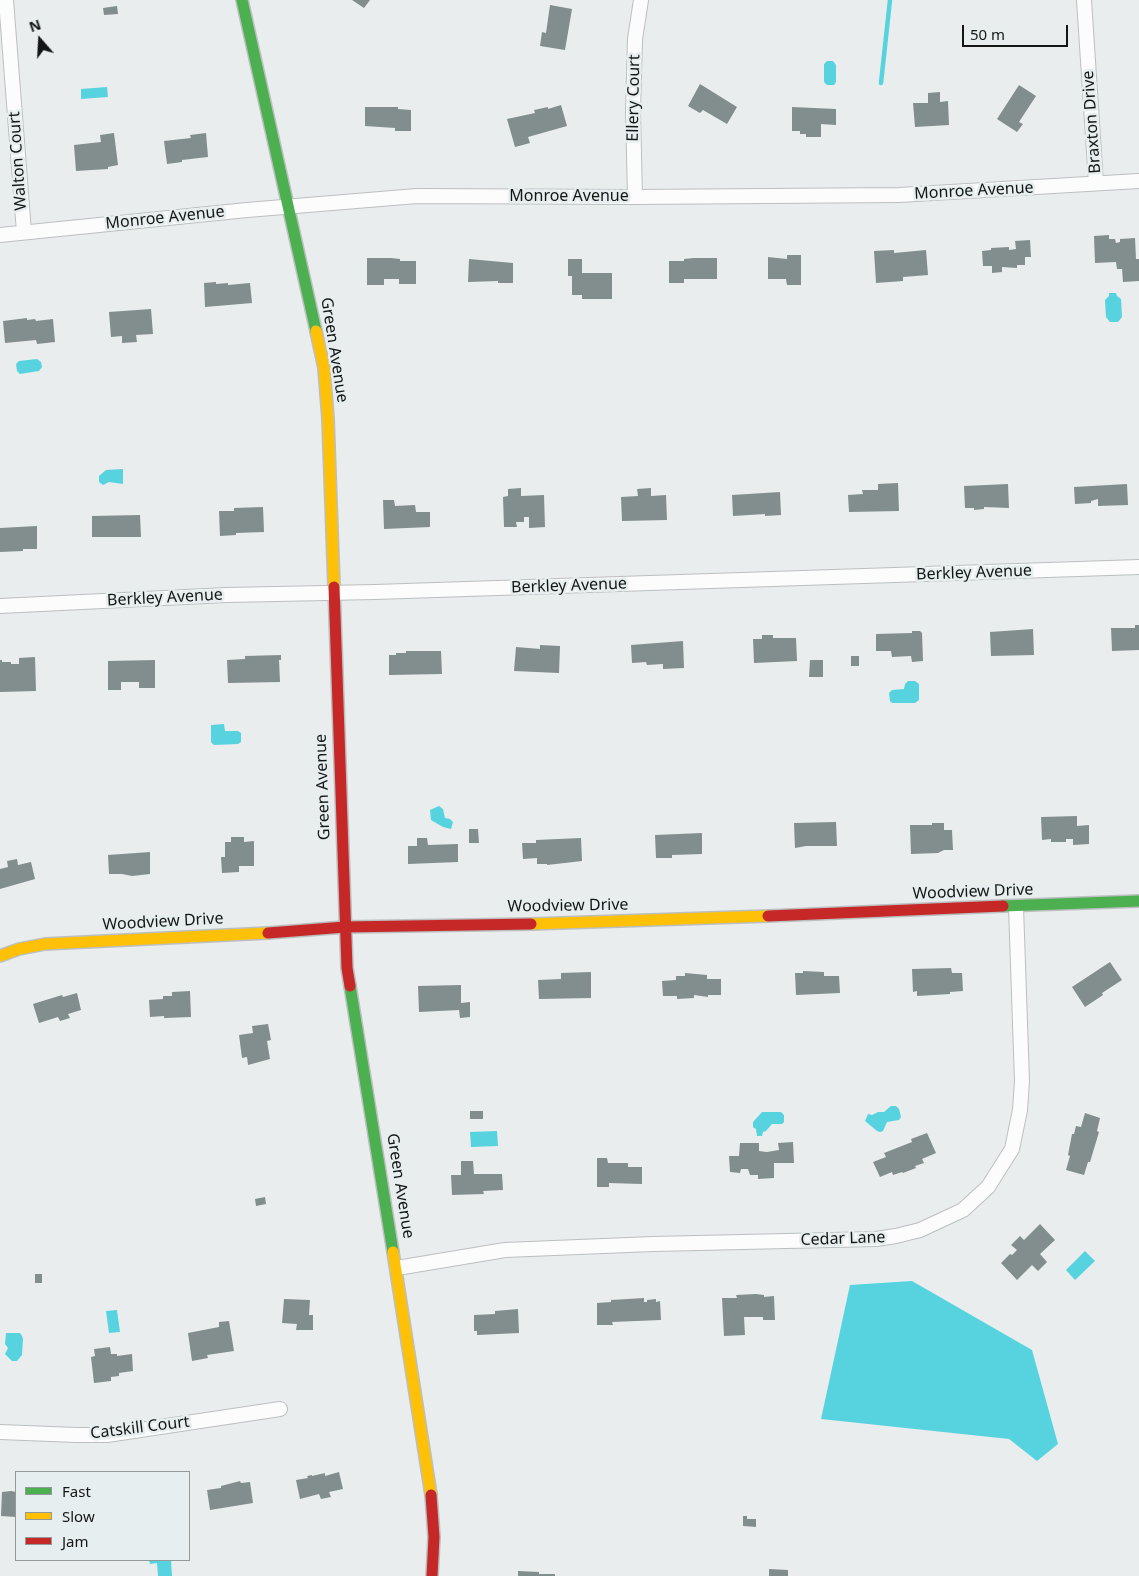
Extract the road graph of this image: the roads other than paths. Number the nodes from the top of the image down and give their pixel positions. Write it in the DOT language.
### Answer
graph roads {
  1 [pos="6,0"];
  2 [pos="242,0"];
  3 [pos="640,0"];
  4 [pos="1084,0"];
  5 [pos="1139,181"];
  6 [pos="1096,183"];
  7 [pos="635,197"];
  8 [pos="288,207"];
  9 [pos="24,232"];
  10 [pos="0,235"];
  11 [pos="1139,567"];
  12 [pos="333,594"];
  13 [pos="0,606"];
  14 [pos="1139,901"];
  15 [pos="1016,907"];
  16 [pos="345,927"];
  17 [pos="0,956"];
  18 [pos="397,1268"];
  19 [pos="280,1410"];
  20 [pos="0,1432"];
  21 [pos="432,1576"];
  1 -- 9 [label="street, Walton Court"];
  2 -- 8 [label="street, Green Avenue"];
  3 -- 7 [label="street, Ellery Court"];
  4 -- 6 [label="street, Braxton Drive"];
  5 -- 6 [label="street, Monroe Avenue"];
  6 -- 7 [label="street, Monroe Avenue"];
  7 -- 8 [label="street, Monroe Avenue"];
  8 -- 9 [label="street, Monroe Avenue"];
  8 -- 12 [label="street, Green Avenue"];
  9 -- 10 [label="street, Monroe Avenue"];
  11 -- 12 [label="street, Berkley Avenue"];
  12 -- 13 [label="street, Berkley Avenue"];
  12 -- 16 [label="street, Green Avenue"];
  14 -- 15 [label="street, Woodview Drive"];
  15 -- 16 [label="street, Woodview Drive"];
  15 -- 18 [label="street, Cedar Lane"];
  16 -- 17 [label="street, Woodview Drive"];
  16 -- 18 [label="street, Green Avenue"];
  18 -- 21 [label="street, Green Avenue"];
  19 -- 20 [label="street, Catskill Court"];
}
